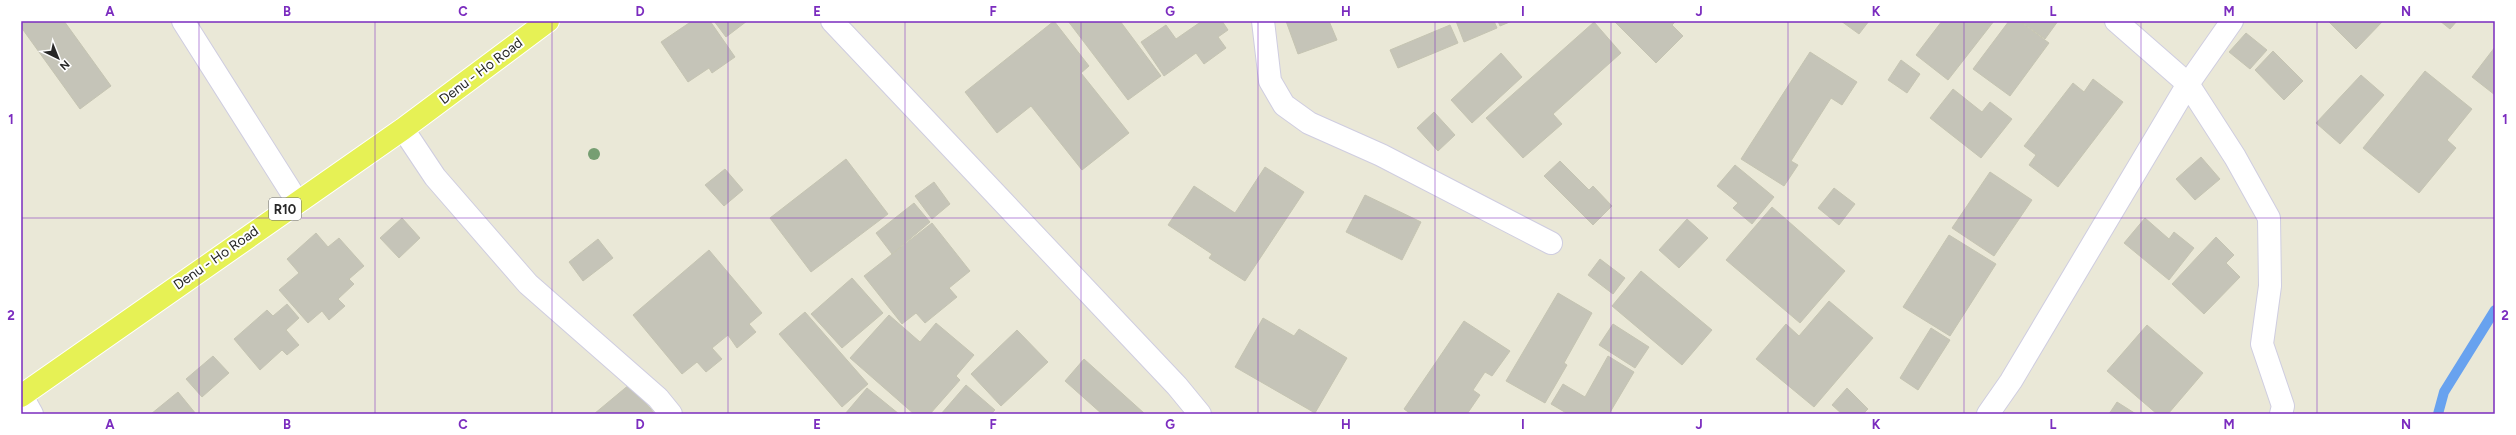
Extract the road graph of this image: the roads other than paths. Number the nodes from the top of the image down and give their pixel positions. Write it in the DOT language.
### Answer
graph roads {
  1 [pos="183,21"];
  2 [pos="548,21"];
  3 [pos="832,21"];
  4 [pos="1263,21"];
  5 [pos="2116,21"];
  6 [pos="2232,21"];
  7 [pos="2188,84"];
  8 [pos="403,129"];
  9 [pos="297,201"];
  10 [pos="1551,243"];
  11 [pos="25,402"];
  12 [pos="671,414"];
  13 [pos="1200,414"];
  14 [pos="1988,414"];
  15 [pos="2281,414"];
  1 -- 9 [label="street"];
  2 -- 8 [label="main road, Denu - Ho Road / R10"];
  3 -- 13 [label="street"];
  4 -- 10 [label="street"];
  5 -- 7 [label="street"];
  6 -- 7 [label="street"];
  7 -- 14 [label="street"];
  7 -- 15 [label="street"];
  8 -- 9 [label="main road, Denu - Ho Road / R10"];
  8 -- 12 [label="street"];
  9 -- 11 [label="main road, Denu - Ho Road / R10"];
}
